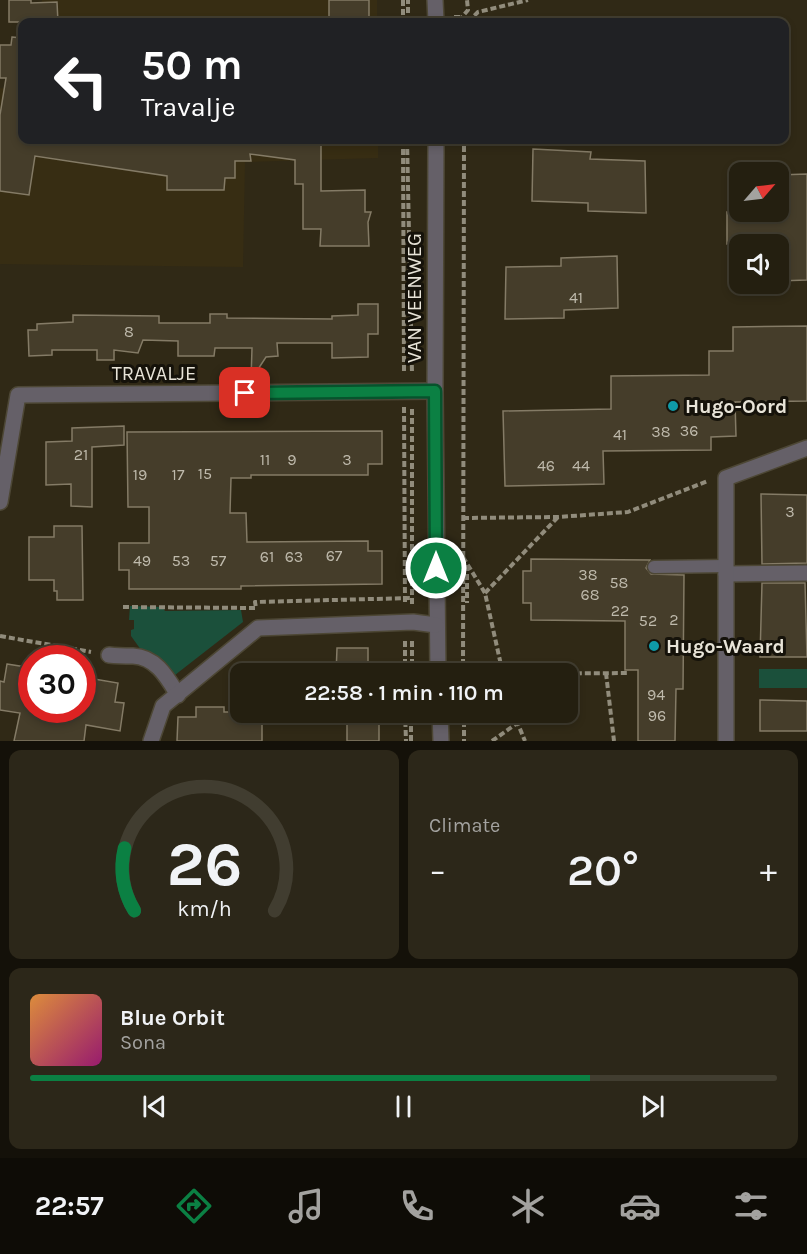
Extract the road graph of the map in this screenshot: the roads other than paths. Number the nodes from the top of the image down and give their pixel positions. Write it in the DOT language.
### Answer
graph roads {
  1 [pos="435,0"];
  2 [pos="436,18"];
  3 [pos="436,144"];
  4 [pos="435,391"];
  5 [pos="807,448"];
  6 [pos="0,502"];
  7 [pos="654,567"];
  8 [pos="726,570"];
  9 [pos="807,573"];
  10 [pos="436,625"];
  11 [pos="109,655"];
  12 [pos="438,663"];
  13 [pos="178,694"];
  14 [pos="440,723"];
  15 [pos="151,741"];
  16 [pos="441,741"];
  17 [pos="726,741"];
  1 -- 2 [label="street"];
  3 -- 4 [label="street, VAN VEENWEG"];
  4 -- 6 [label="street, TRAVALJE"];
  4 -- 10 [label="street, VAN VEENWEG"];
  5 -- 8 [label="street"];
  7 -- 8 [label="lane"];
  8 -- 9 [label="street"];
  8 -- 17 [label="street"];
  10 -- 12 [label="street, VAN VEENWEG"];
  10 -- 13 [label="street"];
  11 -- 13 [label="street"];
  13 -- 15 [label="street"];
  14 -- 16 [label="street"];
}
